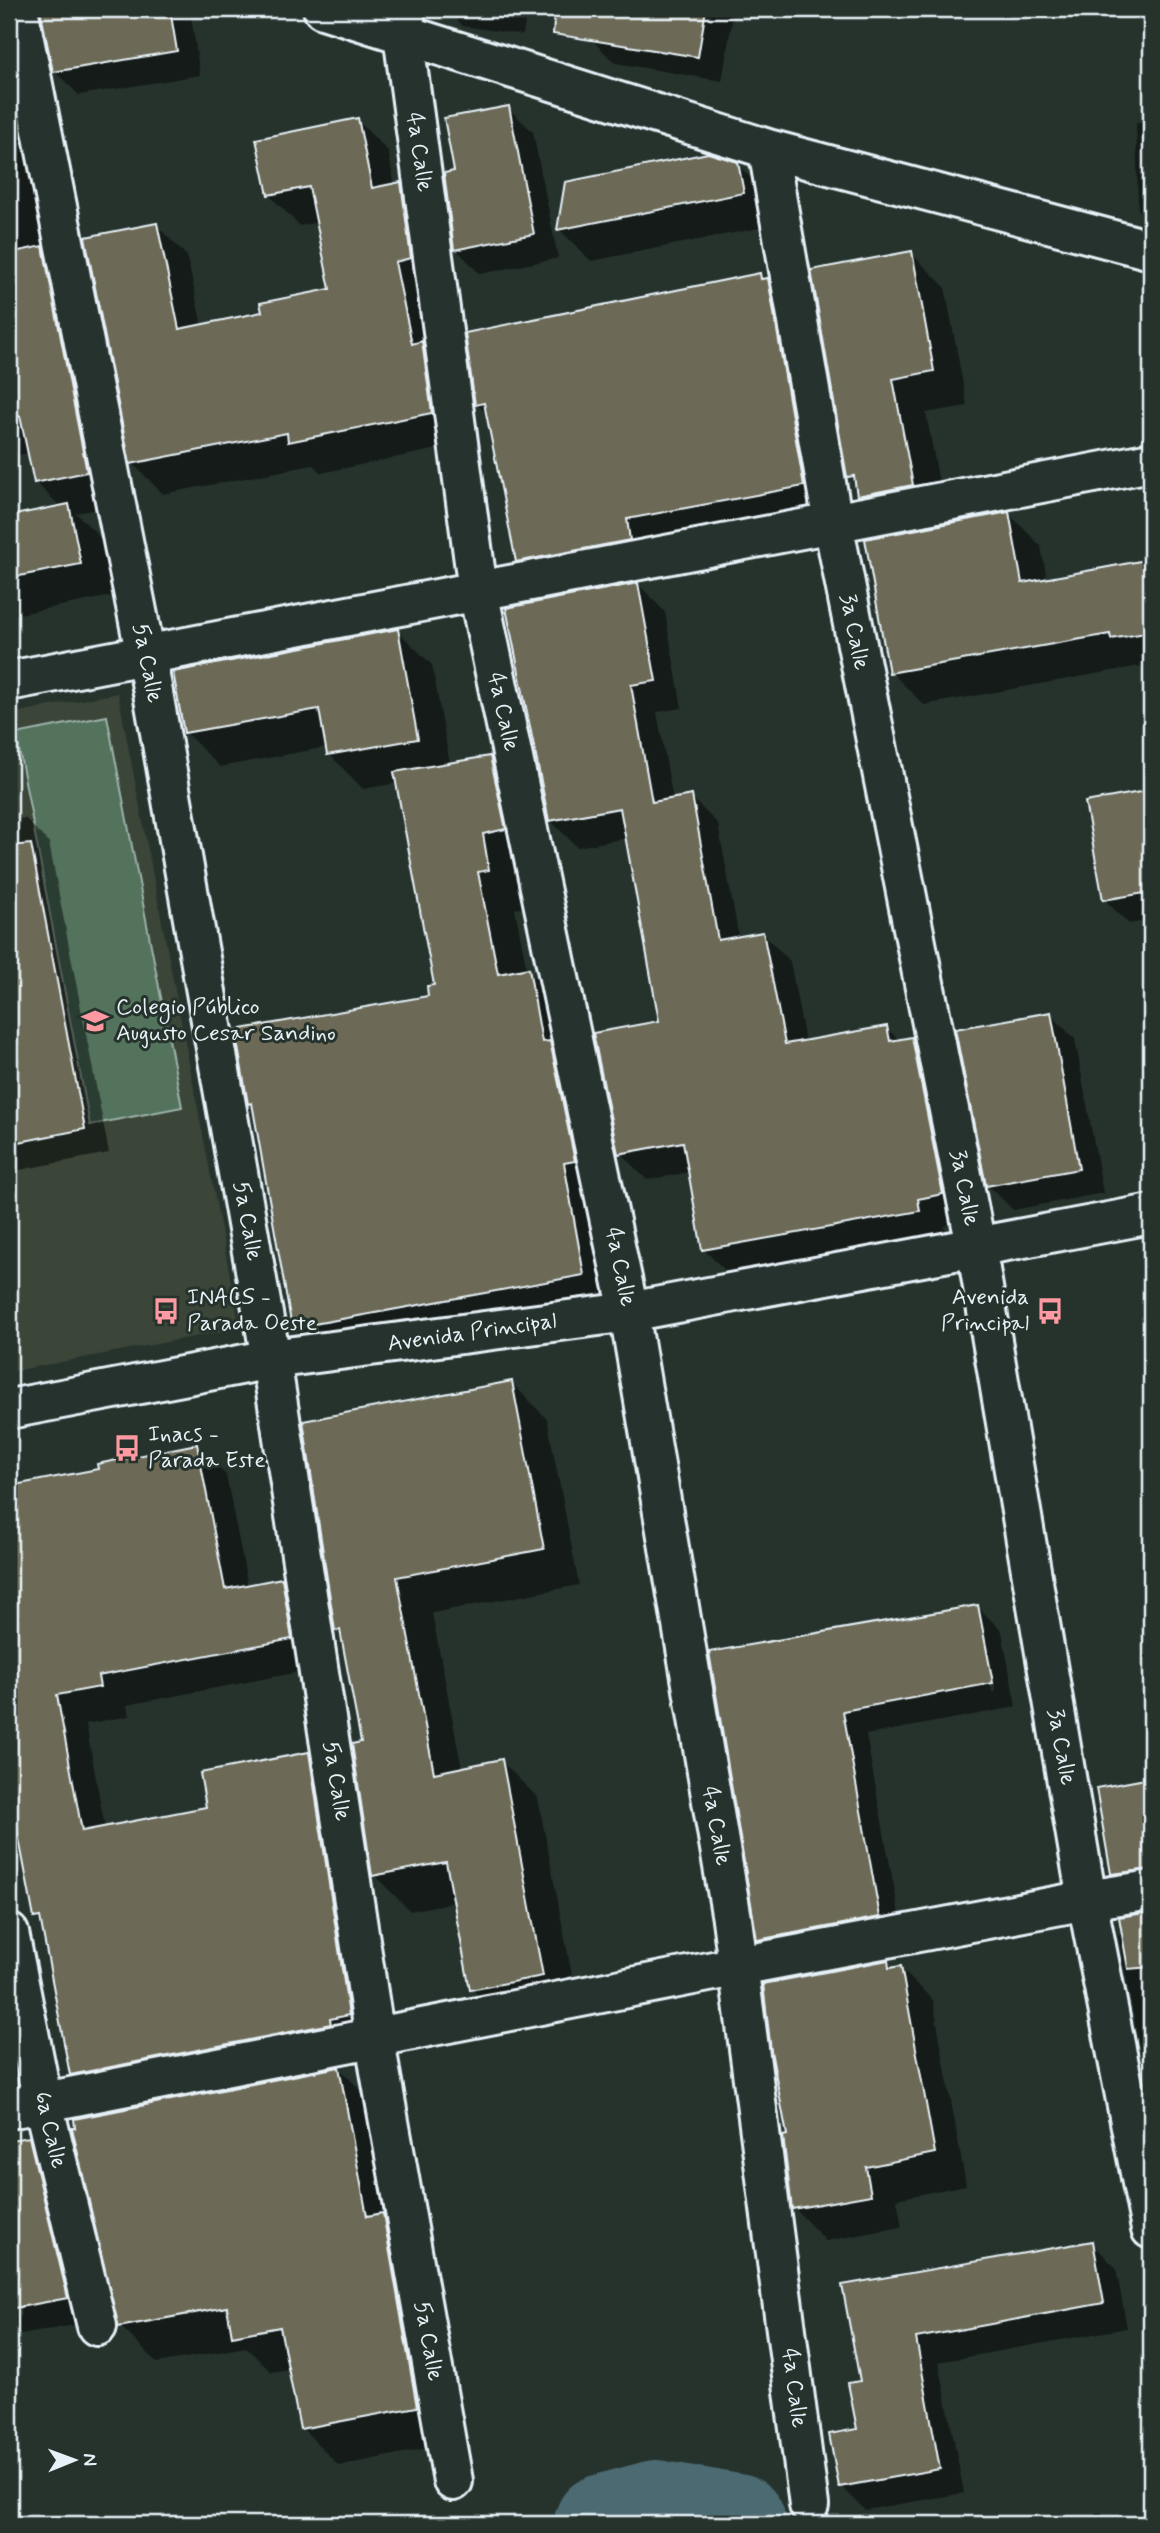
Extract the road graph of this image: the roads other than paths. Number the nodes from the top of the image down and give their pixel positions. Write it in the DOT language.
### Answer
graph roads {
  1 [pos="18,9"];
  2 [pos="323,9"];
  3 [pos="404,22"];
  4 [pos="768,149"];
  5 [pos="1151,250"];
  6 [pos="1151,461"];
  7 [pos="833,523"];
  8 [pos="478,591"];
  9 [pos="146,655"];
  10 [pos="9,681"];
  11 [pos="1151,1214"];
  12 [pos="976,1246"];
  13 [pos="629,1312"];
  14 [pos="271,1360"];
  15 [pos="9,1409"];
  16 [pos="1151,1890"];
  17 [pos="1087,1900"];
  18 [pos="9,1933"];
  19 [pos="739,1966"];
  20 [pos="375,2038"];
  21 [pos="26,2106"];
  22 [pos="1151,2229"];
  23 [pos="97,2326"];
  24 [pos="453,2481"];
  25 [pos="809,2505"];
  1 -- 9 [label="street, 5a Calle"];
  2 -- 3 [label="street"];
  3 -- 4 [label="street"];
  3 -- 8 [label="street, 4a Calle"];
  4 -- 5 [label="street"];
  4 -- 7 [label="street, 3a Calle"];
  6 -- 7 [label="street"];
  7 -- 8 [label="street"];
  7 -- 12 [label="street, 3a Calle"];
  8 -- 9 [label="street"];
  8 -- 13 [label="street, 4a Calle"];
  9 -- 10 [label="street"];
  9 -- 14 [label="street, 5a Calle"];
  11 -- 12 [label="street, Avenida Principal"];
  12 -- 13 [label="street, Avenida Principal"];
  12 -- 17 [label="street, 3a Calle"];
  13 -- 14 [label="street, Avenida Principal"];
  13 -- 19 [label="street, 4a Calle"];
  14 -- 15 [label="street, Avenida Principal"];
  14 -- 20 [label="street, 5a Calle"];
  16 -- 17 [label="street"];
  17 -- 19 [label="street"];
  17 -- 22 [label="street, 3a Calle"];
  18 -- 21 [label="street, 6a Calle"];
  19 -- 20 [label="street"];
  19 -- 25 [label="street, 4a Calle"];
  20 -- 21 [label="street"];
  20 -- 24 [label="street, 5a Calle"];
  21 -- 23 [label="street, 6a Calle"];
}
